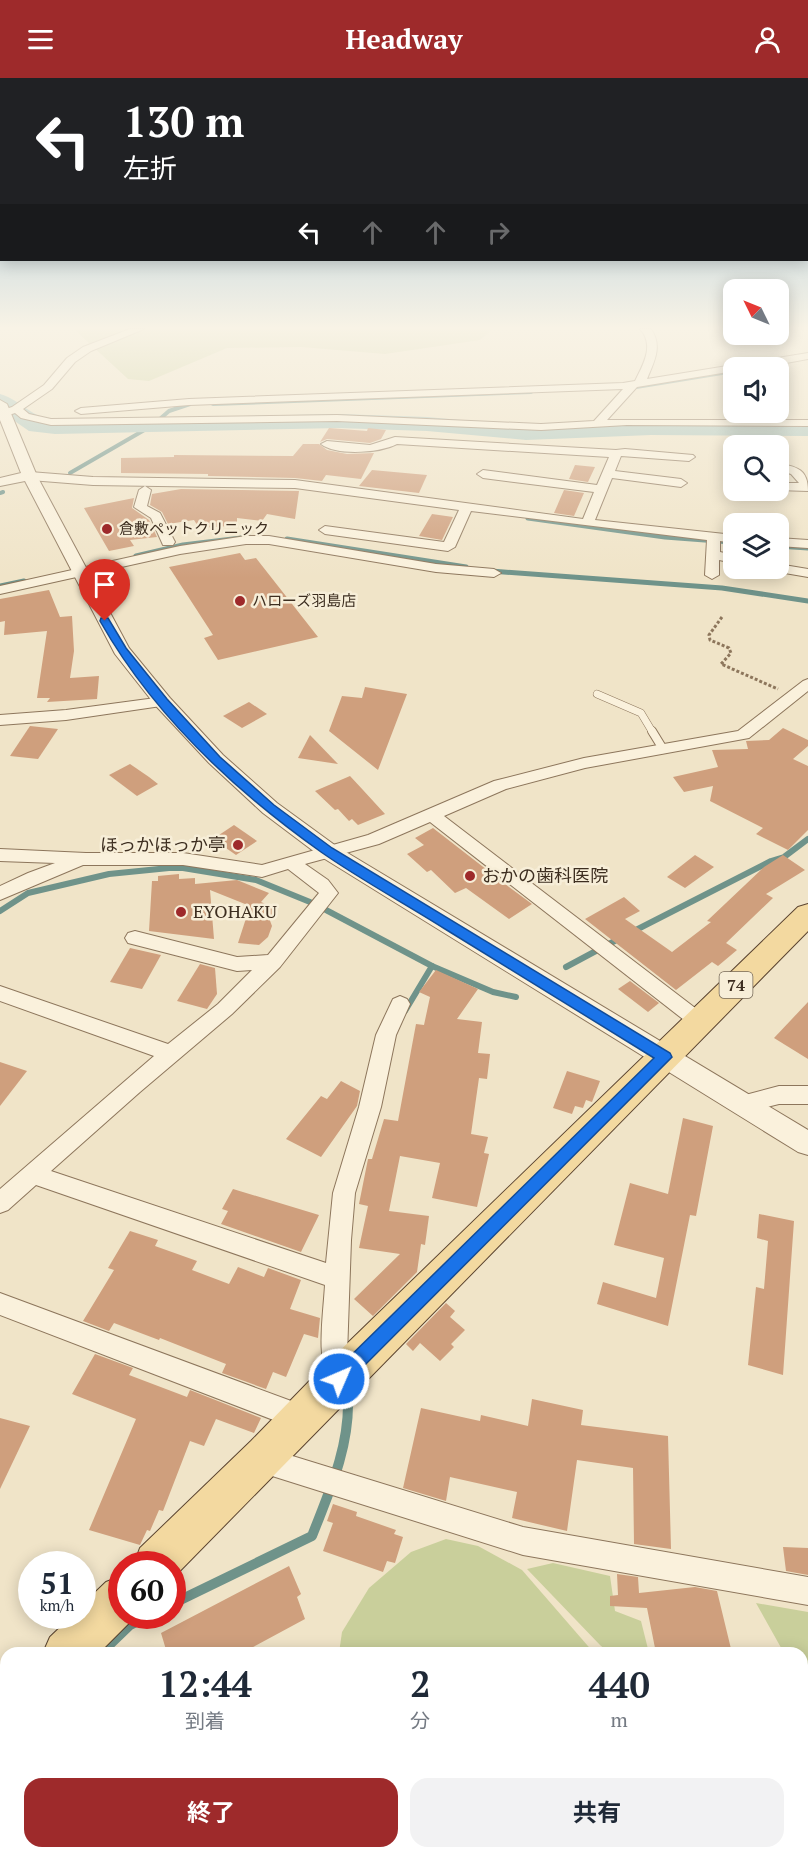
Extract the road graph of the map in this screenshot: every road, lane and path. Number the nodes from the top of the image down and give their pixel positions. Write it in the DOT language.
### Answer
graph roads {
  1 [pos="62,412"];
  2 [pos="608,412"];
  3 [pos="6,413"];
  4 [pos="32,419"];
  5 [pos="598,423"];
  6 [pos="808,423"];
  7 [pos="327,444"];
  8 [pos="457,444"];
  9 [pos="616,454"];
  10 [pos="453,457"];
  11 [pos="689,457"];
  12 [pos="789,469"];
  13 [pos="483,474"];
  14 [pos="607,474"];
  15 [pos="30,476"];
  16 [pos="0,482"];
  17 [pos="681,483"];
  18 [pos="789,487"];
  19 [pos="601,489"];
  20 [pos="145,490"];
  21 [pos="466,508"];
  22 [pos="587,523"];
  23 [pos="808,528"];
  24 [pos="325,530"];
  25 [pos="240,531"];
  26 [pos="168,542"];
  27 [pos="723,542"];
  28 [pos="713,544"];
  29 [pos="801,544"];
  30 [pos="723,551"];
  31 [pos="77,568"];
  32 [pos="789,569"];
  33 [pos="494,573"];
  34 [pos="808,573"];
  35 [pos="712,575"];
  36 [pos="0,591"];
  37 [pos="722,617"];
  38 [pos="803,689"];
  39 [pos="597,694"];
  40 [pos="163,702"];
  41 [pos="0,720"];
  42 [pos="663,750"];
  43 [pos="432,815"];
  44 [pos="328,851"];
  45 [pos="4,855"];
  46 [pos="86,859"];
  47 [pos="291,863"];
  48 [pos="25,881"];
  49 [pos="0,894"];
  50 [pos="808,914"];
  51 [pos="135,938"];
  52 [pos="273,962"];
  53 [pos="0,993"];
  54 [pos="400,1004"];
  55 [pos="700,1022"];
  56 [pos="172,1054"];
  57 [pos="664,1057"];
  58 [pos="808,1095"];
  59 [pos="742,1104"];
  60 [pos="808,1144"];
  61 [pos="31,1174"];
  62 [pos="0,1203"];
  63 [pos="338,1278"];
  64 [pos="0,1304"];
  65 [pos="339,1379"];
  66 [pos="302,1418"];
  67 [pos="266,1456"];
  68 [pos="169,1551"];
  69 [pos="808,1591"];
  70 [pos="108,1612"];
  71 [pos="72,1647"];
  1 -- 4 [label="street"];
  2 -- 5 [label="street"];
  3 -- 4 [label="street"];
  3 -- 15 [label="street"];
  4 -- 5 [label="street"];
  5 -- 6 [label="street"];
  7 -- 8 [label="street"];
  8 -- 9 [label="street"];
  8 -- 10 [label="street"];
  9 -- 11 [label="street"];
  9 -- 14 [label="street"];
  12 -- 18 [label="street"];
  13 -- 19 [label="street"];
  14 -- 17 [label="street"];
  14 -- 19 [label="street"];
  15 -- 16 [label="street"];
  15 -- 21 [label="street"];
  15 -- 31 [label="street"];
  19 -- 22 [label="street"];
  20 -- 26 [label="street"];
  21 -- 22 [label="street"];
  21 -- 24 [label="street"];
  22 -- 28 [label="street"];
  23 -- 29 [label="street"];
  25 -- 26 [label="street"];
  26 -- 31 [label="street"];
  27 -- 28 [label="street"];
  28 -- 30 [label="street"];
  28 -- 35 [label="street"];
  31 -- 33 [label="street"];
  31 -- 36 [label="street"];
  31 -- 40 [label="street"];
  32 -- 34 [label="street"];
  37 -- 38 [label="path"];
  38 -- 42 [label="street"];
  39 -- 42 [label="lane"];
  40 -- 41 [label="street"];
  40 -- 44 [label="street"];
  42 -- 43 [label="street"];
  43 -- 44 [label="street"];
  43 -- 55 [label="street"];
  44 -- 47 [label="street"];
  44 -- 57 [label="street"];
  45 -- 46 [label="street"];
  45 -- 48 [label="street"];
  46 -- 47 [label="street"];
  46 -- 48 [label="street"];
  47 -- 52 [label="street"];
  48 -- 49 [label="street"];
  50 -- 55 [label="main road, 74"];
  51 -- 52 [label="street"];
  52 -- 56 [label="street"];
  53 -- 56 [label="street"];
  54 -- 63 [label="street"];
  55 -- 57 [label="main road, 74"];
  56 -- 61 [label="street"];
  57 -- 59 [label="street"];
  57 -- 65 [label="main road, 74"];
  58 -- 59 [label="street"];
  59 -- 60 [label="street"];
  61 -- 62 [label="street"];
  61 -- 63 [label="street"];
  63 -- 65 [label="street"];
  64 -- 66 [label="street"];
  65 -- 66 [label="main road, 74"];
  66 -- 67 [label="main road, 74"];
  67 -- 68 [label="main road, 74"];
  67 -- 69 [label="street"];
  70 -- 71 [label="main road"];
}
